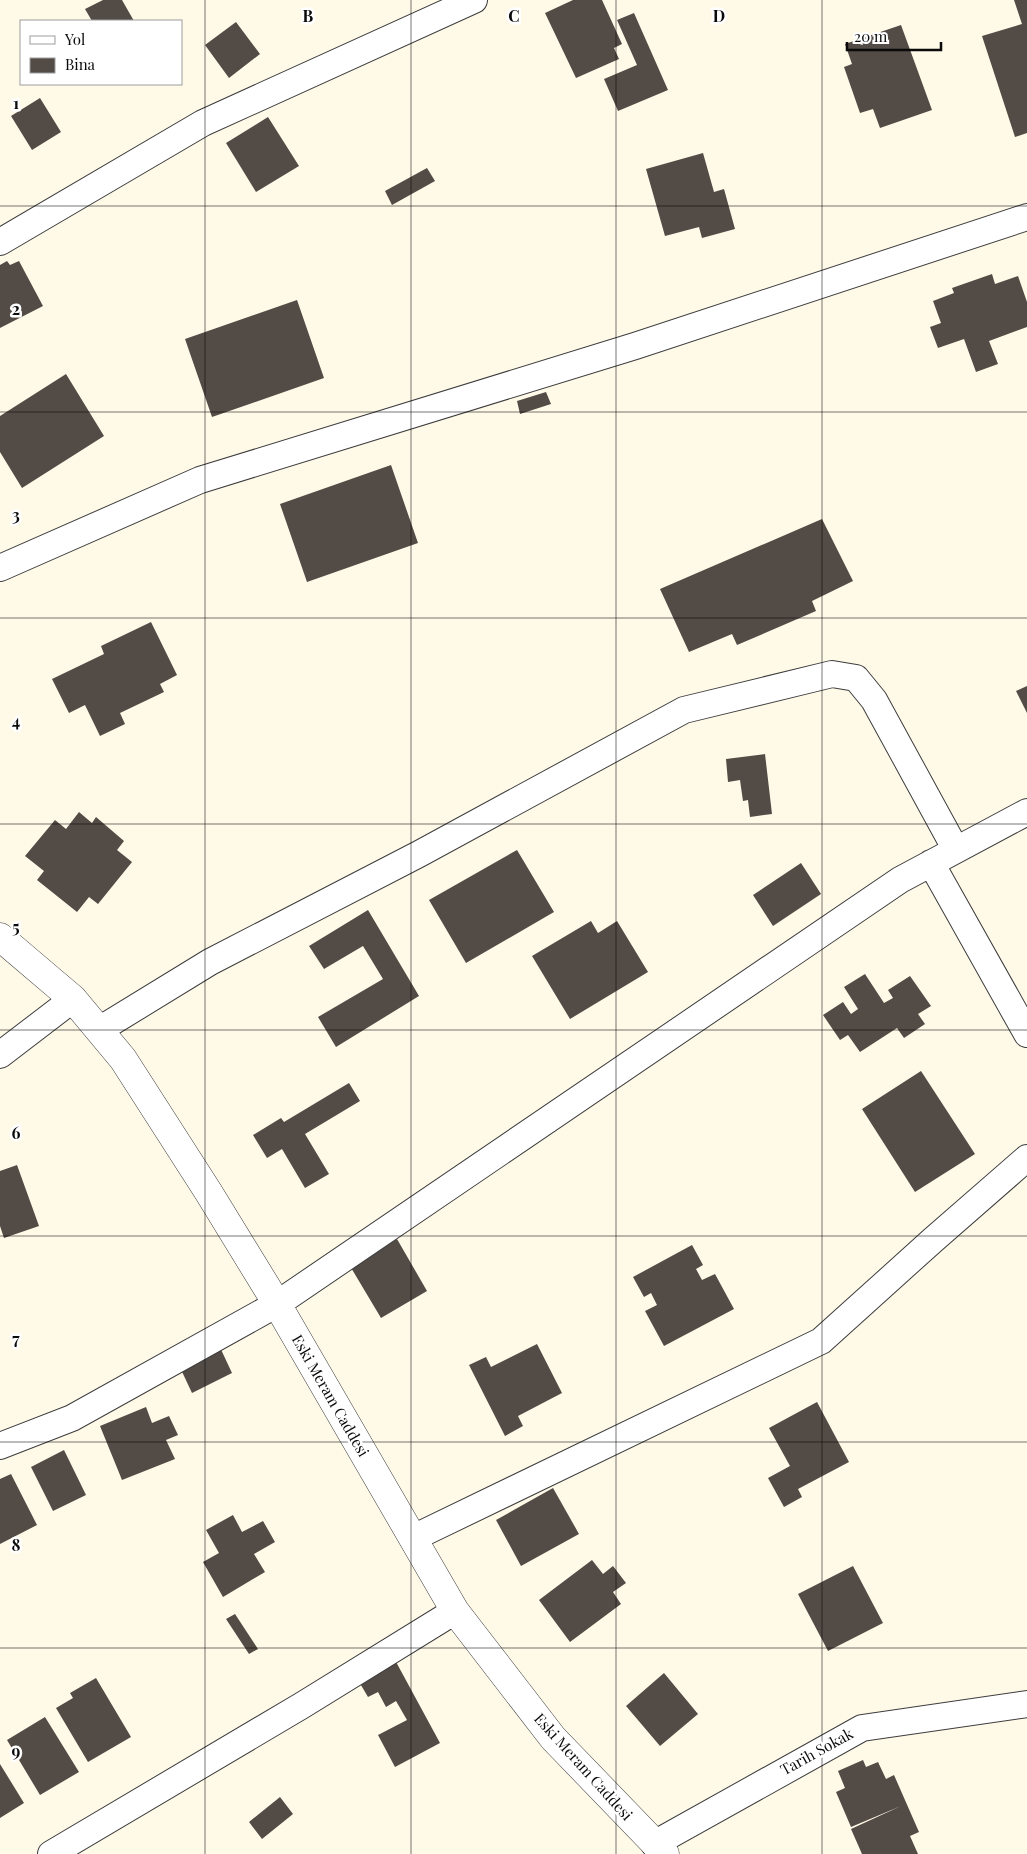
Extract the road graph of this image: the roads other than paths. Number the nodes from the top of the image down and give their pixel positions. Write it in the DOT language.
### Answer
graph roads {
  1 [pos="474,0"];
  2 [pos="1027,217"];
  3 [pos="0,242"];
  4 [pos="0,568"];
  5 [pos="1027,812"];
  6 [pos="956,850"];
  7 [pos="931,863"];
  8 [pos="0,936"];
  9 [pos="73,999"];
  10 [pos="99,1030"];
  11 [pos="1027,1034"];
  12 [pos="0,1055"];
  13 [pos="1027,1158"];
  14 [pos="277,1304"];
  15 [pos="0,1446"];
  16 [pos="413,1538"];
  17 [pos="455,1611"];
  18 [pos="1027,1704"];
  19 [pos="659,1849"];
  20 [pos="51,1854"];
  1 -- 3 [label="street"];
  2 -- 4 [label="street"];
  5 -- 6 [label="street"];
  6 -- 7 [label="street"];
  6 -- 10 [label="street"];
  7 -- 11 [label="street"];
  7 -- 14 [label="street"];
  8 -- 9 [label="street, Eski Meram Caddesi"];
  9 -- 10 [label="street, Eski Meram Caddesi"];
  9 -- 12 [label="street"];
  10 -- 14 [label="street, Eski Meram Caddesi"];
  13 -- 16 [label="street"];
  14 -- 15 [label="street"];
  14 -- 16 [label="street, Eski Meram Caddesi"];
  16 -- 17 [label="street, Eski Meram Caddesi"];
  17 -- 19 [label="street, Eski Meram Caddesi"];
  17 -- 20 [label="street"];
  18 -- 19 [label="street, Tarih Sokak"];
}
